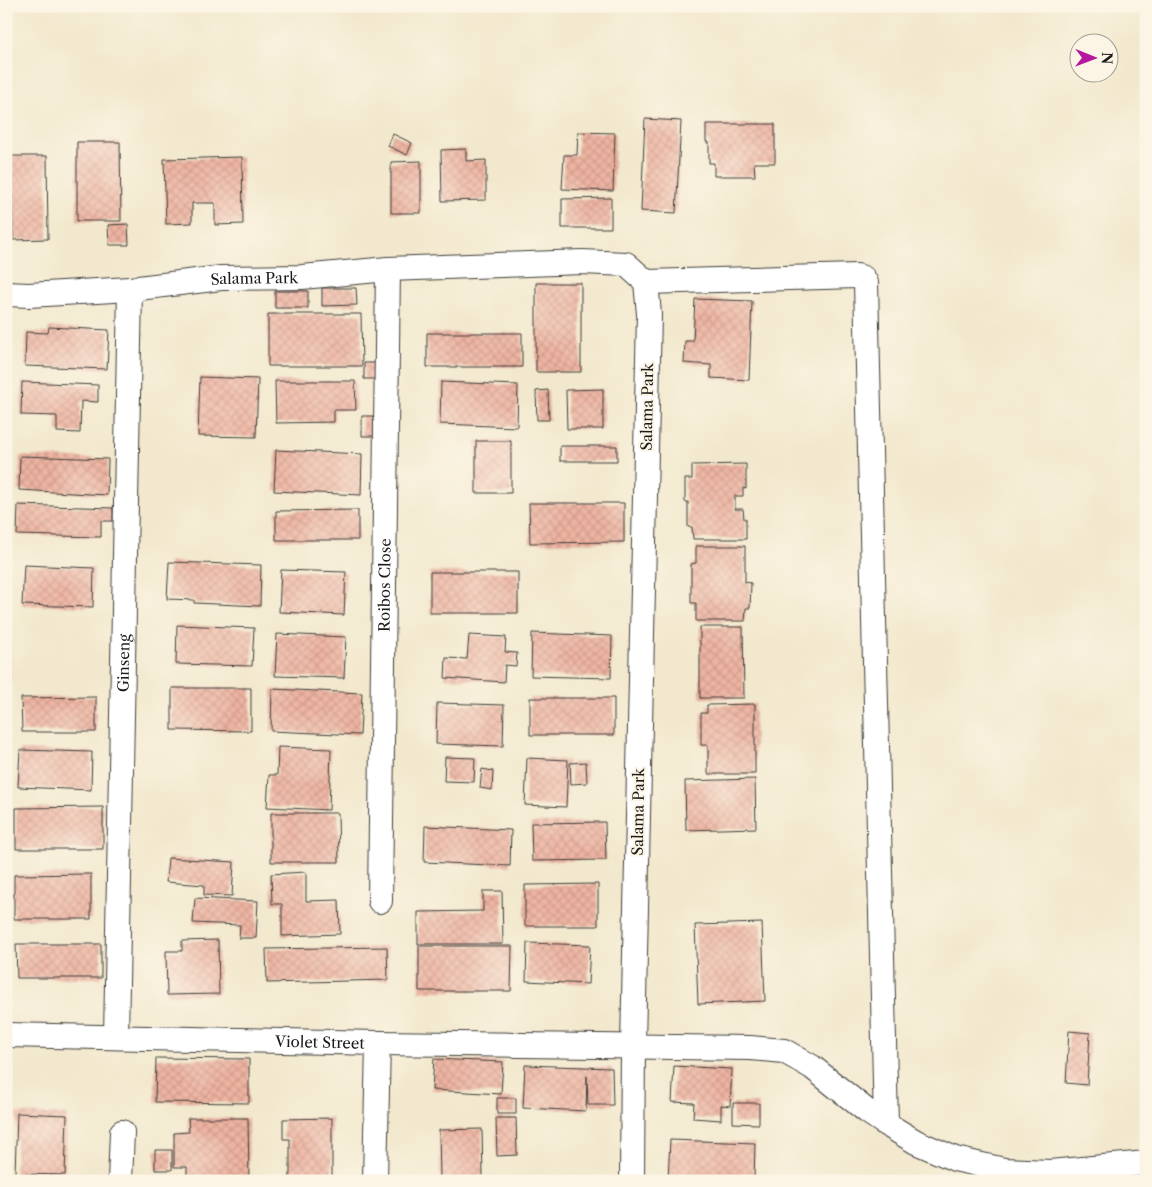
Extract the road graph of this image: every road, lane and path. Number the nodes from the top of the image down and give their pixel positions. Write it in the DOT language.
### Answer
graph roads {
  1 [pos="388,269"];
  2 [pos="646,282"];
  3 [pos="130,289"];
  4 [pos="6,294"];
  5 [pos="380,901"];
  6 [pos="6,1035"];
  7 [pos="116,1037"];
  8 [pos="378,1042"];
  9 [pos="633,1045"];
  10 [pos="886,1124"];
  11 [pos="122,1132"];
  12 [pos="1146,1163"];
  13 [pos="120,1181"];
  14 [pos="375,1181"];
  15 [pos="632,1181"];
  1 -- 2 [label="street, Salama Park"];
  1 -- 3 [label="street, Salama Park"];
  1 -- 5 [label="street, Roibos Close"];
  2 -- 9 [label="street, Salama Park"];
  2 -- 10 [label="street"];
  3 -- 4 [label="street, Salama Park"];
  3 -- 7 [label="street, Ginseng"];
  6 -- 7 [label="street, Violet Street"];
  7 -- 8 [label="street, Violet Street"];
  8 -- 9 [label="street, Violet Street"];
  8 -- 14 [label="street"];
  9 -- 10 [label="street, Violet Street"];
  9 -- 15 [label="street, Salama Park"];
  10 -- 12 [label="street, Violet Street"];
  11 -- 13 [label="street"];
}
